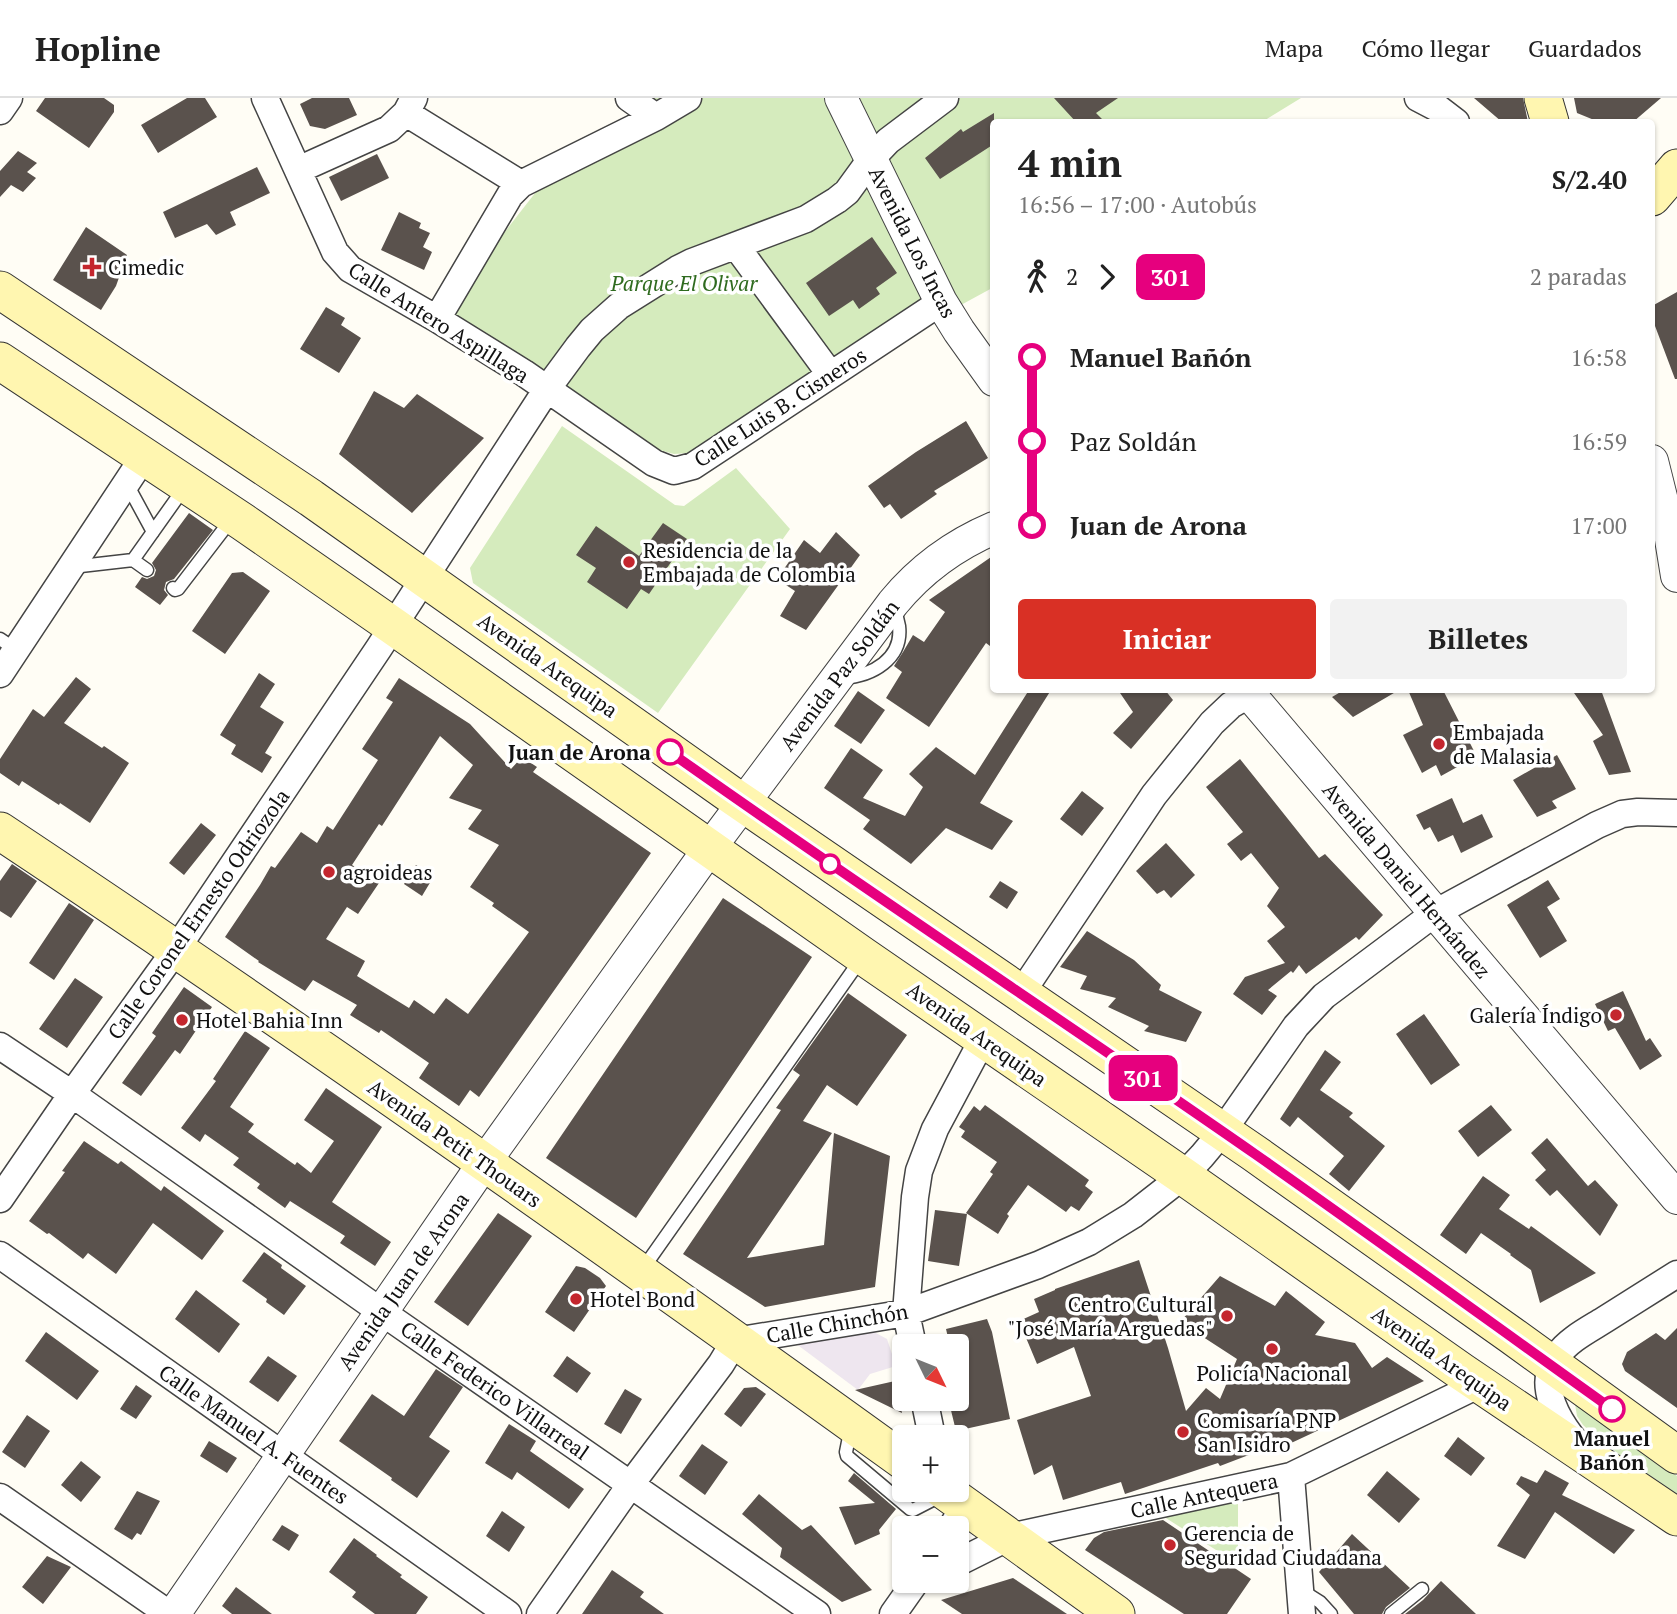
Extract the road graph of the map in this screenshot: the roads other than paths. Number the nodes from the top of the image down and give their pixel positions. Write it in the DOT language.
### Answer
graph roads {
  1 [pos="9,98"];
  2 [pos="265,98"];
  3 [pos="629,98"];
  4 [pos="688,98"];
  5 [pos="841,98"];
  6 [pos="945,98"];
  7 [pos="1418,98"];
  8 [pos="1543,98"];
  9 [pos="410,106"];
  10 [pos="0,111"];
  11 [pos="656,117"];
  12 [pos="1452,119"];
  13 [pos="1549,119"];
  14 [pos="871,159"];
  15 [pos="1677,168"];
  16 [pos="298,170"];
  17 [pos="521,184"];
  18 [pos="1655,194"];
  19 [pos="736,246"];
  20 [pos="0,290"];
  21 [pos="941,302"];
  22 [pos="437,319"];
  23 [pos="84,346"];
  24 [pos="0,362"];
  25 [pos="830,374"];
  26 [pos="990,374"];
  27 [pos="547,389"];
  28 [pos="51,395"];
  29 [pos="160,483"];
  30 [pos="1655,485"];
  31 [pos="227,525"];
  32 [pos="153,532"];
  33 [pos="1661,534"];
  34 [pos="984,536"];
  35 [pos="133,560"];
  36 [pos="71,567"];
  37 [pos="147,570"];
  38 [pos="1677,576"];
  39 [pos="424,578"];
  40 [pos="173,588"];
  41 [pos="393,626"];
  42 [pos="8,644"];
  43 [pos="0,674"];
  44 [pos="1248,693"];
  45 [pos="1253,693"];
  46 [pos="743,803"];
  47 [pos="1677,813"];
  48 [pos="0,831"];
  49 [pos="709,849"];
  50 [pos="1435,913"];
  51 [pos="177,948"];
  52 [pos="863,956"];
  53 [pos="1020,995"];
  54 [pos="983,1039"];
  55 [pos="0,1046"];
  56 [pos="72,1094"];
  57 [pos="1222,1132"];
  58 [pos="484,1163"];
  59 [pos="1183,1176"];
  60 [pos="1677,1198"];
  61 [pos="0,1199"];
  62 [pos="0,1255"];
  63 [pos="640,1273"];
  64 [pos="1677,1274"];
  65 [pos="381,1312"];
  66 [pos="906,1313"];
  67 [pos="910,1334"];
  68 [pos="735,1341"];
  69 [pos="1552,1364"];
  70 [pos="1480,1384"];
  71 [pos="851,1424"];
  72 [pos="892,1453"];
  73 [pos="283,1454"];
  74 [pos="1677,1455"];
  75 [pos="1588,1457"];
  76 [pos="1292,1476"];
  77 [pos="631,1484"];
  78 [pos="892,1494"];
  79 [pos="0,1497"];
  80 [pos="902,1502"];
  81 [pos="946,1502"];
  82 [pos="952,1502"];
  83 [pos="1677,1517"];
  84 [pos="1009,1537"];
  85 [pos="969,1557"];
  86 [pos="1422,1589"];
  87 [pos="909,1593"];
  88 [pos="1301,1602"];
  89 [pos="169,1614"];
  90 [pos="174,1614"];
  91 [pos="508,1614"];
  92 [pos="540,1614"];
  93 [pos="817,1614"];
  94 [pos="893,1614"];
  95 [pos="1116,1614"];
  96 [pos="1331,1614"];
  97 [pos="1391,1614"];
  1 -- 10 [label="street"];
  2 -- 16 [label="street, Calle Antero Aspillaga"];
  3 -- 11 [label="street"];
  4 -- 11 [label="street"];
  5 -- 14 [label="street, Avenida Los Incas"];
  6 -- 14 [label="street, Calle Coronel Ernesto Odriozola"];
  7 -- 12 [label="street"];
  8 -- 13 [label="main road"];
  9 -- 16 [label="street"];
  9 -- 17 [label="street"];
  11 -- 17 [label="street"];
  14 -- 19 [label="street, Calle Coronel Ernesto Odriozola"];
  14 -- 21 [label="street, Avenida Los Incas"];
  15 -- 18 [label="main road"];
  16 -- 22 [label="street, Calle Antero Aspillaga"];
  17 -- 22 [label="street"];
  19 -- 25 [label="street"];
  19 -- 27 [label="street, Calle Coronel Ernesto Odriozola"];
  20 -- 23 [label="main road, Avenida Arequipa"];
  21 -- 25 [label="street, Calle Luis B. Cisneros"];
  21 -- 26 [label="street, Avenida Los Incas"];
  22 -- 27 [label="street, Calle Antero Aspillaga"];
  23 -- 28 [label="main road"];
  23 -- 39 [label="main road, Avenida Arequipa"];
  24 -- 28 [label="main road, Avenida Arequipa"];
  25 -- 27 [label="street, Calle Luis B. Cisneros"];
  27 -- 39 [label="street, Calle Coronel Ernesto Odriozola"];
  28 -- 29 [label="main road, Avenida Arequipa"];
  29 -- 31 [label="main road, Avenida Arequipa"];
  29 -- 32 [label="lane"];
  29 -- 32 [label="lane"];
  29 -- 36 [label="street"];
  30 -- 33 [label="street"];
  31 -- 40 [label="lane"];
  31 -- 41 [label="main road, Avenida Arequipa"];
  32 -- 35 [label="lane"];
  33 -- 38 [label="street"];
  34 -- 46 [label="street, Avenida Paz Soldán"];
  35 -- 36 [label="lane"];
  35 -- 37 [label="lane"];
  36 -- 42 [label="street"];
  39 -- 41 [label="street, Calle Coronel Ernesto Odriozola"];
  39 -- 46 [label="main road, Avenida Arequipa"];
  41 -- 49 [label="main road, Avenida Arequipa"];
  41 -- 51 [label="street, Calle Coronel Ernesto Odriozola"];
  42 -- 43 [label="street"];
  44 -- 53 [label="street"];
  45 -- 50 [label="street, Avenida Daniel Hernández"];
  46 -- 49 [label="street, Avenida Paz Soldán"];
  46 -- 53 [label="main road, Avenida Arequipa"];
  47 -- 50 [label="street, Calle Chinchón"];
  48 -- 51 [label="main road, Avenida Petit Thouars"];
  49 -- 52 [label="main road, Avenida Arequipa"];
  49 -- 58 [label="street, Avenida Juan de Arona"];
  50 -- 57 [label="street, Calle Chinchón"];
  50 -- 60 [label="street, Avenida Daniel Hernández"];
  51 -- 56 [label="street, Calle Coronel Ernesto Odriozola"];
  51 -- 58 [label="main road, Avenida Petit Thouars"];
  52 -- 54 [label="main road, Avenida Arequipa"];
  52 -- 63 [label="lane"];
  53 -- 57 [label="main road, Avenida Arequipa"];
  54 -- 59 [label="main road, Avenida Arequipa"];
  54 -- 66 [label="street"];
  55 -- 56 [label="street, Calle Federico Villarreal"];
  56 -- 61 [label="street, Calle Coronel Ernesto Odriozola"];
  56 -- 65 [label="street, Calle Federico Villarreal"];
  57 -- 59 [label="street, Calle Chinchón"];
  57 -- 69 [label="main road, Avenida Arequipa"];
  58 -- 63 [label="main road, Avenida Petit Thouars"];
  58 -- 65 [label="street, Avenida Juan de Arona"];
  59 -- 66 [label="street, Calle Chinchón"];
  59 -- 70 [label="main road, Avenida Arequipa"];
  62 -- 73 [label="street, Calle Manuel A. Fuentes"];
  63 -- 68 [label="main road, Avenida Petit Thouars"];
  64 -- 69 [label="street"];
  65 -- 73 [label="street, Avenida Juan de Arona"];
  65 -- 77 [label="street, Calle Federico Villarreal"];
  66 -- 67 [label="street"];
  66 -- 68 [label="street, Calle Chinchón"];
  68 -- 71 [label="main road, Avenida Petit Thouars"];
  68 -- 77 [label="street"];
  69 -- 74 [label="main road, Avenida Arequipa"];
  69 -- 75 [label="street"];
  70 -- 75 [label="main road, Avenida Arequipa"];
  70 -- 76 [label="street, Calle Antequera"];
  71 -- 72 [label="main road, Avenida Petit Thouars"];
  71 -- 78 [label="lane"];
  73 -- 90 [label="street, Avenida Juan de Arona"];
  73 -- 91 [label="street, Calle Manuel A. Fuentes"];
  75 -- 83 [label="main road, Avenida Arequipa"];
  76 -- 84 [label="street, Calle Antequera"];
  76 -- 88 [label="street"];
  77 -- 92 [label="street"];
  77 -- 93 [label="street, Calle Federico Villarreal"];
  79 -- 89 [label="street"];
  80 -- 81 [label="lane"];
  82 -- 84 [label="main road"];
  84 -- 85 [label="street, Calle Antequera"];
  84 -- 95 [label="main road"];
  86 -- 97 [label="lane"];
  87 -- 94 [label="street"];
  88 -- 96 [label="lane"];
}
